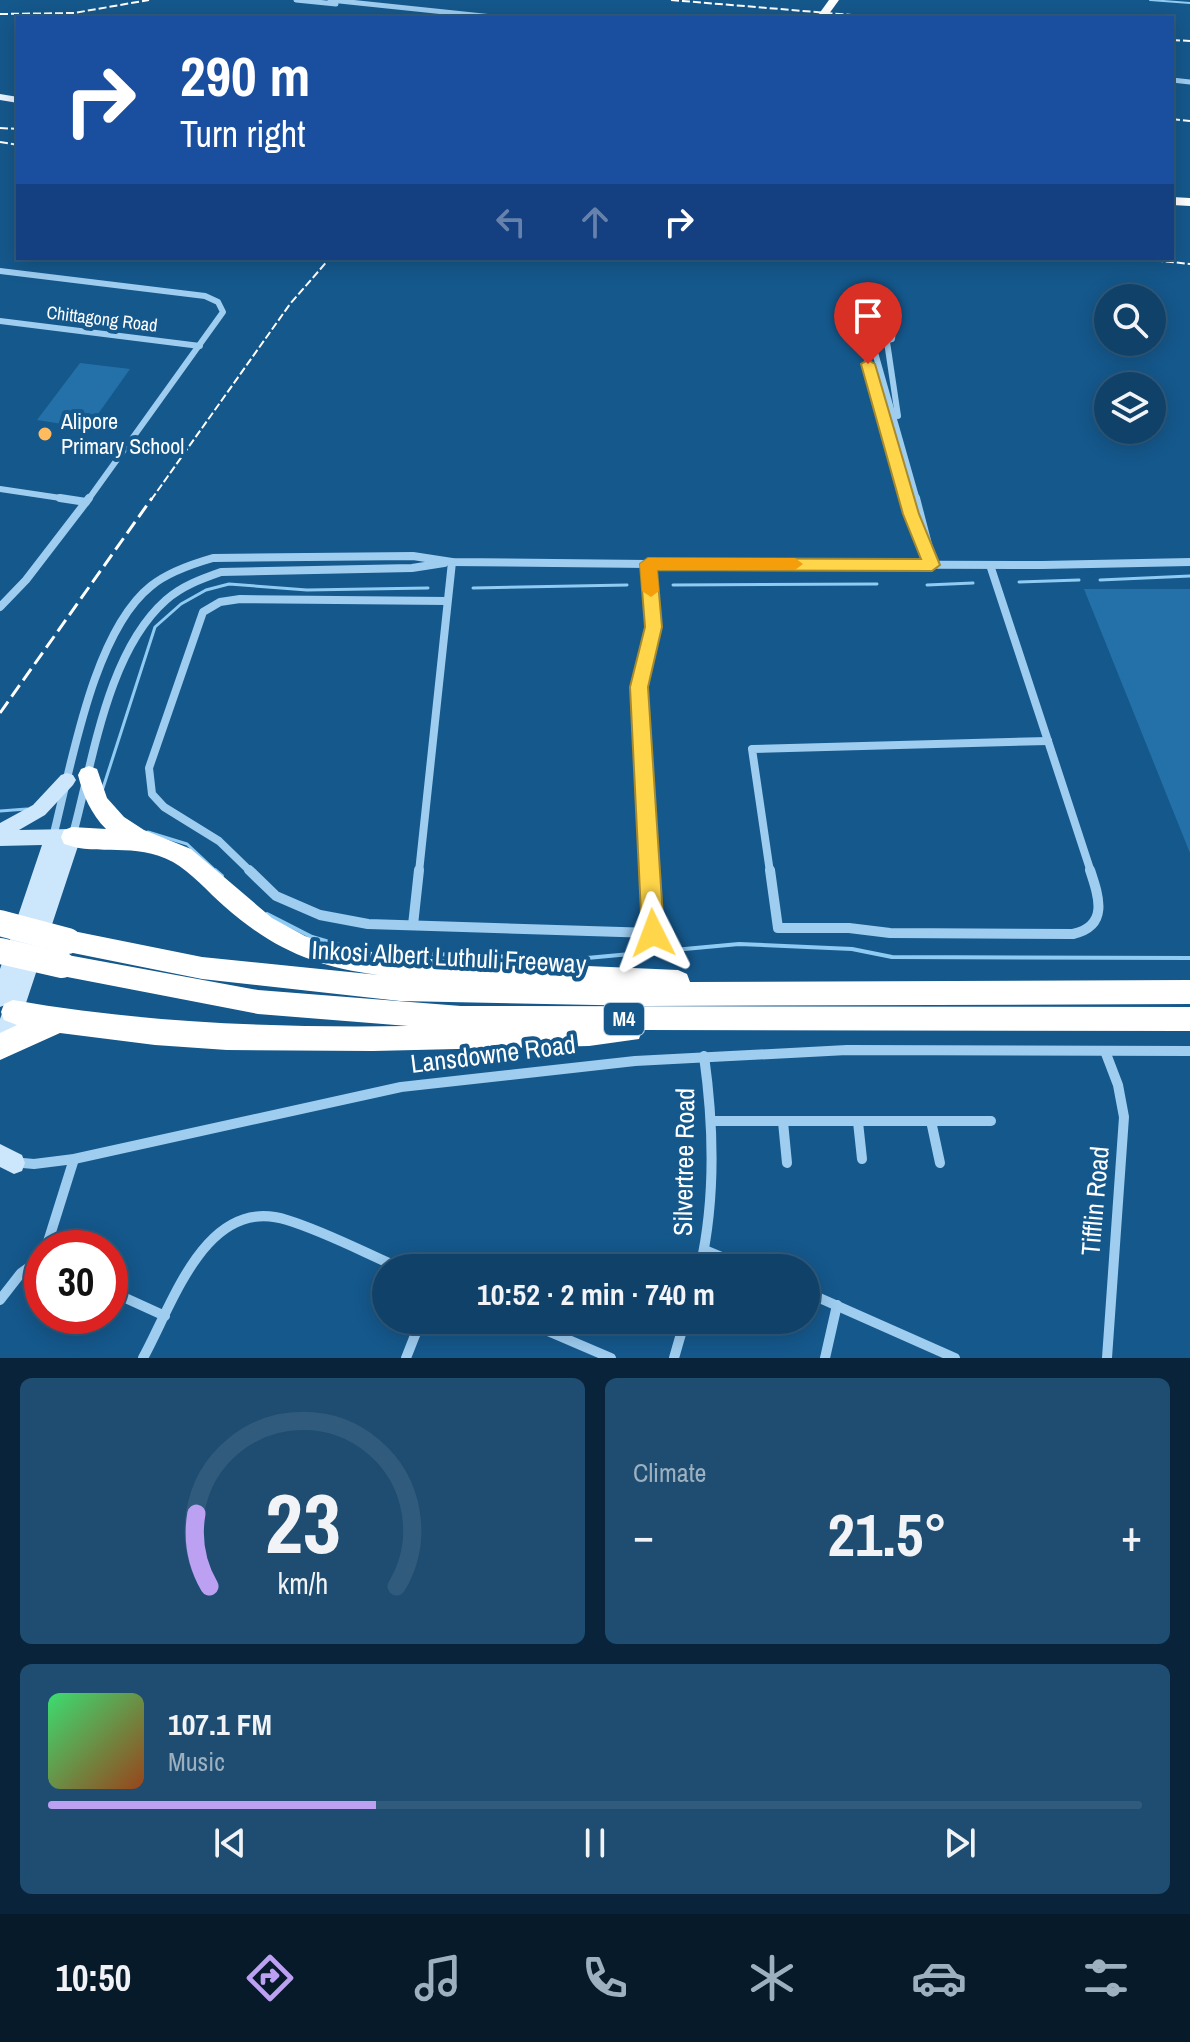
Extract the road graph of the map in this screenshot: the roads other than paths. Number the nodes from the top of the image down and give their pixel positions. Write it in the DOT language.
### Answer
graph roads {
  1 [pos="296,0"];
  2 [pos="333,2"];
  3 [pos="448,16"];
  4 [pos="481,16"];
  5 [pos="0,271"];
  6 [pos="0,321"];
  7 [pos="860,334"];
  8 [pos="872,342"];
  9 [pos="887,342"];
  10 [pos="200,346"];
  11 [pos="898,425"];
  12 [pos="0,489"];
  13 [pos="86,502"];
  14 [pos="452,562"];
  15 [pos="1190,562"];
  16 [pos="648,564"];
  17 [pos="932,565"];
  18 [pos="990,565"];
  19 [pos="447,601"];
  20 [pos="0,607"];
  21 [pos="1048,741"];
  22 [pos="89,775"];
  23 [pos="67,780"];
  24 [pos="0,835"];
  25 [pos="62,837"];
  26 [pos="145,840"];
  27 [pos="0,923"];
  28 [pos="413,925"];
  29 [pos="65,953"];
  30 [pos="4,962"];
  31 [pos="802,992"];
  32 [pos="1190,992"];
  33 [pos="4,1005"];
  34 [pos="749,1019"];
  35 [pos="1190,1019"];
  36 [pos="60,1021"];
  37 [pos="0,1044"];
  38 [pos="1105,1051"];
  39 [pos="1190,1051"];
  40 [pos="704,1056"];
  41 [pos="711,1121"];
  42 [pos="931,1121"];
  43 [pos="991,1121"];
  44 [pos="783,1122"];
  45 [pos="858,1122"];
  46 [pos="74,1159"];
  47 [pos="862,1159"];
  48 [pos="5,1160"];
  49 [pos="787,1163"];
  50 [pos="940,1163"];
  51 [pos="52,1230"];
  52 [pos="705,1250"];
  53 [pos="704,1254"];
  54 [pos="715,1254"];
  55 [pos="372,1256"];
  56 [pos="24,1271"];
  57 [pos="820,1298"];
  58 [pos="128,1299"];
  59 [pos="0,1300"];
  60 [pos="837,1305"];
  61 [pos="165,1316"];
  62 [pos="415,1334"];
  63 [pos="555,1334"];
  64 [pos="681,1334"];
  65 [pos="143,1358"];
  66 [pos="406,1358"];
  67 [pos="611,1358"];
  68 [pos="674,1358"];
  69 [pos="825,1358"];
  70 [pos="955,1358"];
  71 [pos="1107,1358"];
  1 -- 2 [label="street"];
  2 -- 3 [label="street"];
  2 -- 4 [label="street"];
  5 -- 10 [label="street"];
  6 -- 10 [label="street, Chittagong Road"];
  7 -- 8 [label="street"];
  7 -- 9 [label="street"];
  7 -- 17 [label="street"];
  8 -- 9 [label="street"];
  8 -- 11 [label="street"];
  9 -- 11 [label="street"];
  10 -- 13 [label="street"];
  11 -- 17 [label="street"];
  12 -- 13 [label="street"];
  13 -- 20 [label="street"];
  14 -- 16 [label="street"];
  14 -- 19 [label="street"];
  14 -- 22 [label="street"];
  14 -- 23 [label="street"];
  15 -- 18 [label="street"];
  16 -- 17 [label="street"];
  16 -- 28 [label="street"];
  17 -- 18 [label="street"];
  18 -- 21 [label="street"];
  19 -- 28 [label="street"];
  19 -- 28 [label="street"];
  21 -- 21 [label="street"];
  22 -- 25 [label="street"];
  22 -- 26 [label="highway"];
  23 -- 24 [label="street"];
  23 -- 25 [label="street"];
  24 -- 25 [label="street"];
  25 -- 26 [label="highway"];
  25 -- 30 [label="street"];
  25 -- 33 [label="street"];
  26 -- 31 [label="highway"];
  27 -- 29 [label="highway, Inkosi Albert Luthuli Freeway / M4, bridge"];
  29 -- 30 [label="highway, Inkosi Albert Luthuli Freeway / M4, bridge"];
  29 -- 31 [label="highway, Inkosi Albert Luthuli Freeway / M4"];
  29 -- 34 [label="highway, Inkosi Albert Luthuli Freeway / M4"];
  30 -- 33 [label="street"];
  31 -- 32 [label="highway, Inkosi Albert Luthuli Freeway / M4"];
  33 -- 36 [label="highway"];
  33 -- 37 [label="street"];
  34 -- 35 [label="highway, Inkosi Albert Luthuli Freeway / M4"];
  34 -- 36 [label="highway"];
  36 -- 37 [label="highway"];
  38 -- 39 [label="street, Lansdowne Road"];
  38 -- 40 [label="street, Lansdowne Road"];
  38 -- 71 [label="street, Tifflin Road"];
  40 -- 41 [label="street, Silvertree Road"];
  40 -- 46 [label="street, Lansdowne Road"];
  41 -- 44 [label="street"];
  41 -- 52 [label="street, Silvertree Road"];
  42 -- 43 [label="street"];
  42 -- 45 [label="street"];
  42 -- 50 [label="street"];
  44 -- 45 [label="street"];
  44 -- 49 [label="street"];
  45 -- 47 [label="street"];
  46 -- 48 [label="street, Lansdowne Road"];
  46 -- 51 [label="street"];
  52 -- 53 [label="street, Silvertree Road"];
  52 -- 54 [label="street"];
  55 -- 61 [label="street"];
  56 -- 59 [label="street"];
  57 -- 60 [label="street"];
  58 -- 61 [label="street"];
  60 -- 69 [label="street"];
  60 -- 70 [label="street"];
  61 -- 65 [label="street"];
  62 -- 66 [label="street"];
  63 -- 67 [label="street"];
  64 -- 68 [label="street"];
}
